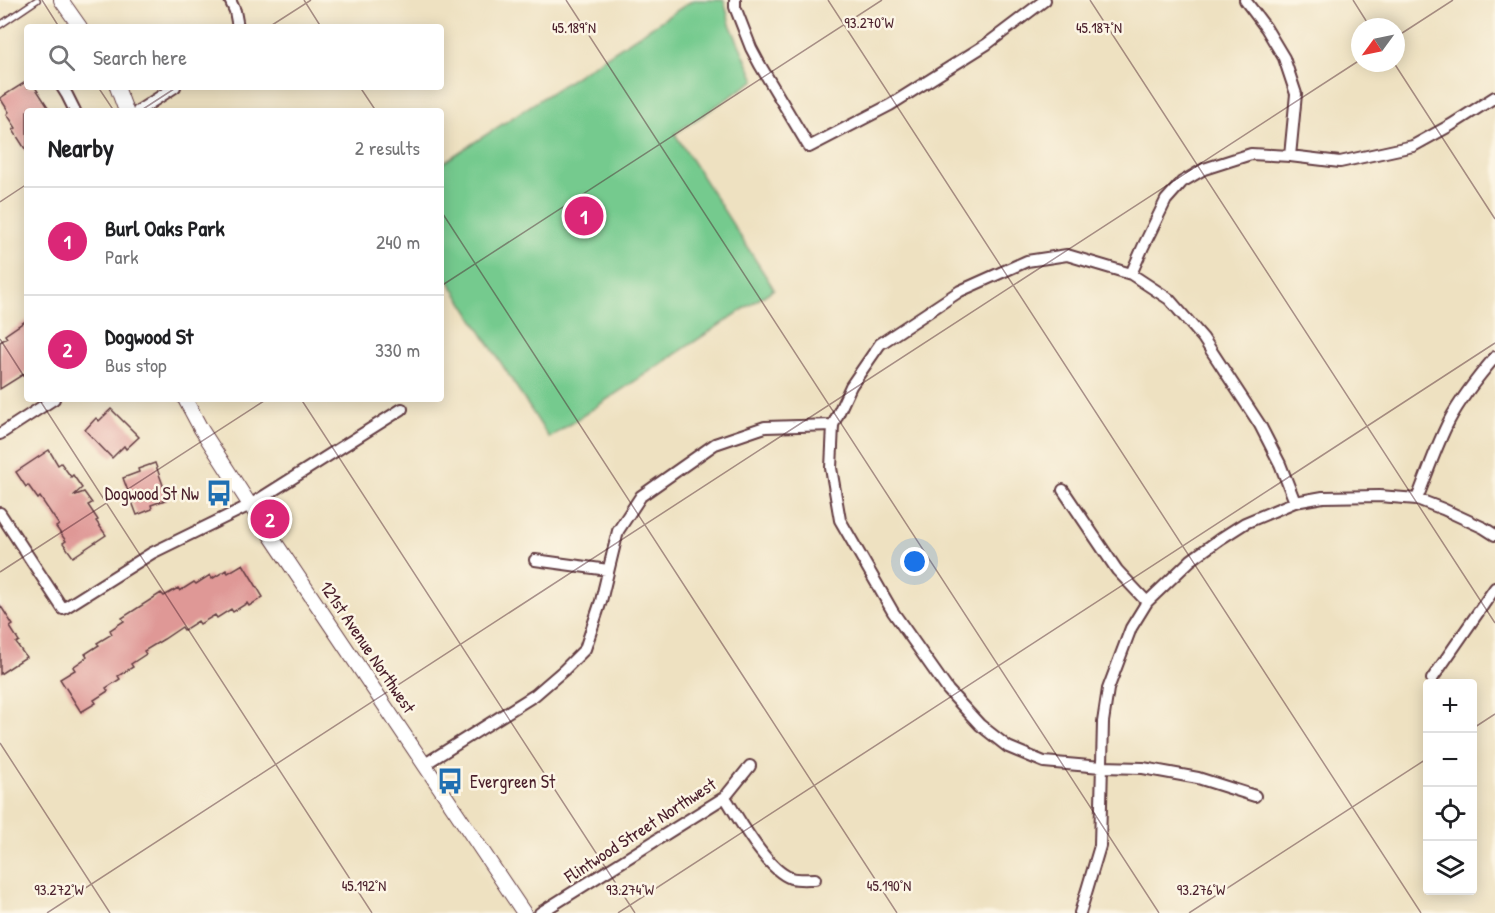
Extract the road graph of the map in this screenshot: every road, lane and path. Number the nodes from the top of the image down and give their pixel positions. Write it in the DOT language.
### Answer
graph roads {
  1 [pos="37,0"];
  2 [pos="61,0"];
  3 [pos="230,0"];
  4 [pos="735,0"];
  5 [pos="1045,0"];
  6 [pos="1245,0"];
  7 [pos="78,24"];
  8 [pos="237,24"];
  9 [pos="0,26"];
  10 [pos="64,90"];
  11 [pos="118,90"];
  12 [pos="170,90"];
  13 [pos="1495,97"];
  14 [pos="73,108"];
  15 [pos="125,108"];
  16 [pos="143,108"];
  17 [pos="1290,156"];
  18 [pos="1131,274"];
  19 [pos="1495,357"];
  20 [pos="49,402"];
  21 [pos="187,402"];
  22 [pos="402,409"];
  23 [pos="833,425"];
  24 [pos="0,434"];
  25 [pos="1063,490"];
  26 [pos="1417,499"];
  27 [pos="1295,502"];
  28 [pos="250,505"];
  29 [pos="0,513"];
  30 [pos="1495,535"];
  31 [pos="535,560"];
  32 [pos="608,570"];
  33 [pos="1495,588"];
  34 [pos="1147,602"];
  35 [pos="1432,678"];
  36 [pos="425,764"];
  37 [pos="750,766"];
  38 [pos="1101,767"];
  39 [pos="1255,796"];
  40 [pos="725,797"];
  41 [pos="815,879"];
  42 [pos="524,913"];
  43 [pos="540,913"];
  44 [pos="1080,913"];
  1 -- 9 [label="lane"];
  2 -- 7 [label="street"];
  3 -- 8 [label="street"];
  4 -- 5 [label="street"];
  6 -- 17 [label="street"];
  10 -- 14 [label="street"];
  11 -- 15 [label="street"];
  12 -- 16 [label="street"];
  13 -- 17 [label="street"];
  17 -- 18 [label="street"];
  18 -- 23 [label="street"];
  18 -- 27 [label="street"];
  19 -- 26 [label="street"];
  20 -- 24 [label="street"];
  21 -- 28 [label="street, 121st Avenue Northwest"];
  22 -- 28 [label="street"];
  23 -- 32 [label="street"];
  23 -- 38 [label="street"];
  25 -- 34 [label="street"];
  26 -- 27 [label="street"];
  26 -- 30 [label="street"];
  27 -- 34 [label="street"];
  28 -- 29 [label="street"];
  28 -- 36 [label="street, 121st Avenue Northwest"];
  31 -- 32 [label="street"];
  32 -- 36 [label="street"];
  33 -- 35 [label="street"];
  34 -- 38 [label="street"];
  36 -- 42 [label="street, 121st Avenue Northwest"];
  37 -- 40 [label="street, Flintwood Street Northwest"];
  38 -- 39 [label="street"];
  38 -- 44 [label="street"];
  40 -- 41 [label="street"];
  40 -- 43 [label="street, Flintwood Street Northwest"];
}
